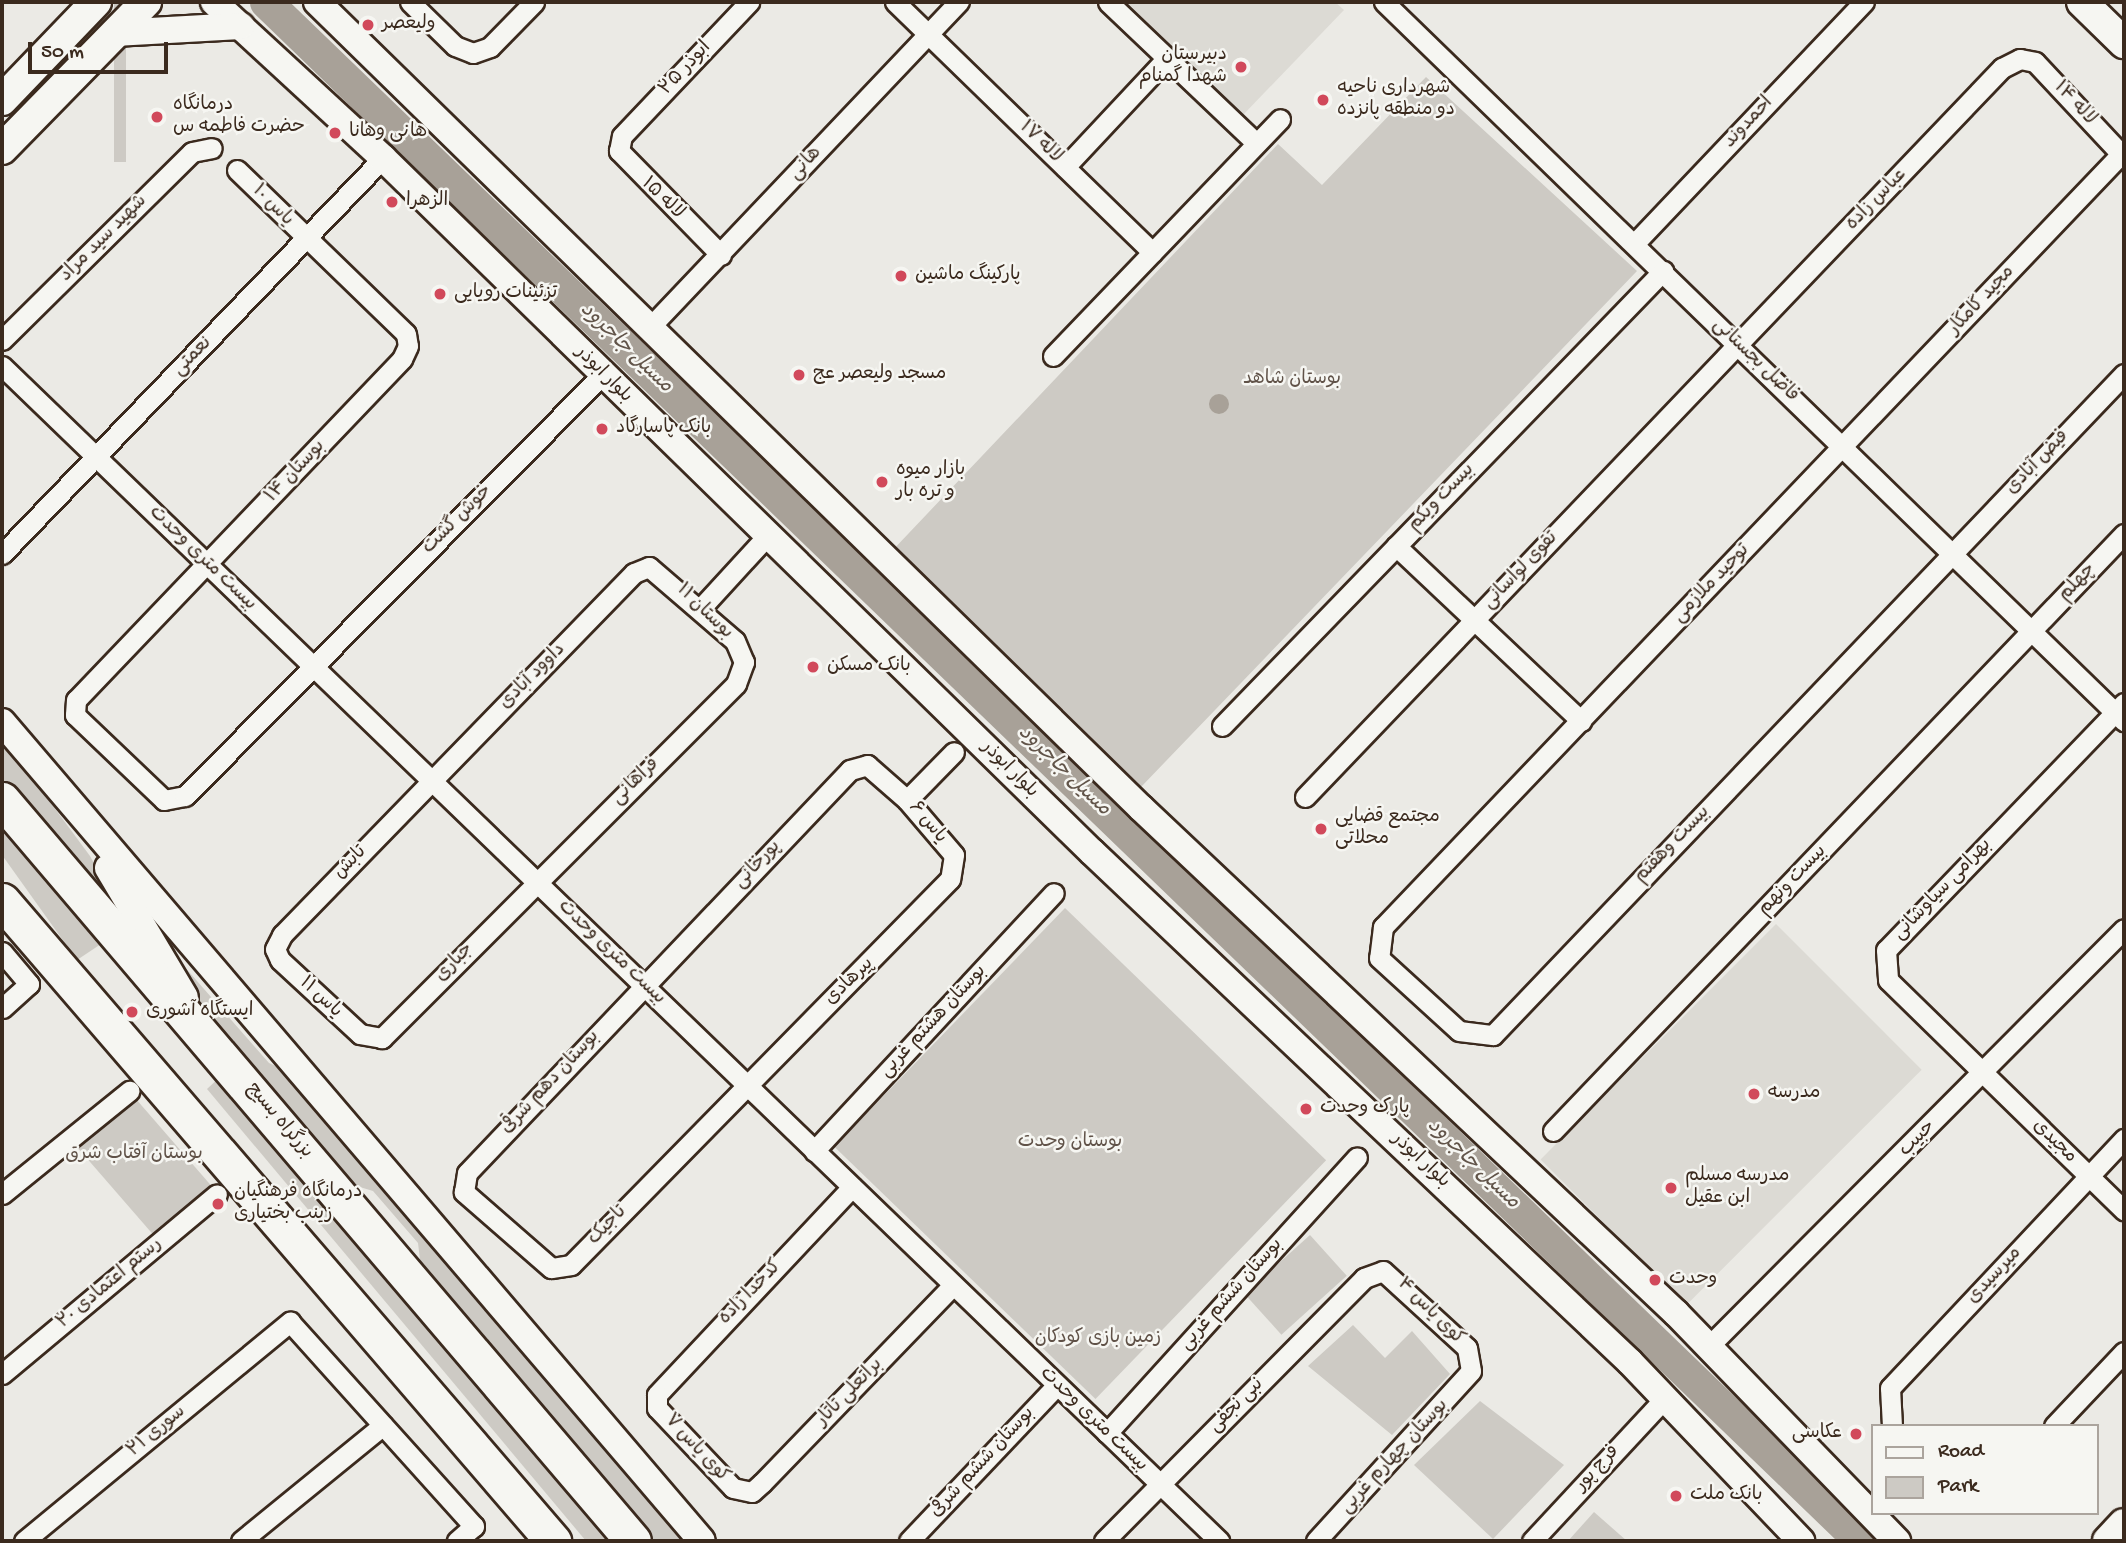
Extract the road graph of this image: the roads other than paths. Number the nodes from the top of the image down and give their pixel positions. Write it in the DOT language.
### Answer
graph roads {
  1 [pos="146,2"];
  2 [pos="214,2"];
  3 [pos="317,2"];
  4 [pos="410,2"];
  5 [pos="534,2"];
  6 [pos="749,2"];
  7 [pos="895,2"];
  8 [pos="960,2"];
  9 [pos="1108,2"];
  10 [pos="1384,2"];
  11 [pos="1864,2"];
  12 [pos="2082,2"];
  13 [pos="90,5"];
  14 [pos="240,26"];
  15 [pos="114,33"];
  16 [pos="929,34"];
  17 [pos="2124,43"];
  18 [pos="1167,58"];
  19 [pos="2020,59"];
  20 [pos="6,88"];
  21 [pos="1280,118"];
  22 [pos="622,136"];
  23 [pos="1256,143"];
  24 [pos="212,148"];
  25 [pos="2,149"];
  26 [pos="2122,155"];
  27 [pos="383,158"];
  28 [pos="1065,167"];
  29 [pos="237,170"];
  30 [pos="307,241"];
  31 [pos="1634,244"];
  32 [pos="1152,252"];
  33 [pos="721,255"];
  34 [pos="1663,271"];
  35 [pos="652,325"];
  36 [pos="2,340"];
  37 [pos="1738,345"];
  38 [pos="1053,356"];
  39 [pos="2,366"];
  40 [pos="603,374"];
  41 [pos="2124,374"];
  42 [pos="1843,447"];
  43 [pos="95,456"];
  44 [pos="2124,534"];
  45 [pos="766,537"];
  46 [pos="1396,546"];
  47 [pos="1951,553"];
  48 [pos="2,554"];
  49 [pos="209,566"];
  50 [pos="634,573"];
  51 [pos="701,608"];
  52 [pos="1474,620"];
  53 [pos="2032,632"];
  54 [pos="313,666"];
  55 [pos="736,684"];
  56 [pos="76,700"];
  57 [pos="2121,712"];
  58 [pos="1581,721"];
  59 [pos="2,722"];
  60 [pos="1222,726"];
  61 [pos="954,752"];
  62 [pos="881,773"];
  63 [pos="431,780"];
  64 [pos="1305,797"];
  65 [pos="2,800"];
  66 [pos="907,800"];
  67 [pos="71,805"];
  68 [pos="536,879"];
  69 [pos="950,879"];
  70 [pos="1054,893"];
  71 [pos="2,901"];
  72 [pos="2124,929"];
  73 [pos="275,949"];
  74 [pos="2,952"];
  75 [pos="1379,958"];
  76 [pos="643,985"];
  77 [pos="7,1004"];
  78 [pos="372,1041"];
  79 [pos="215,1046"];
  80 [pos="1983,1075"];
  81 [pos="746,1082"];
  82 [pos="129,1091"];
  83 [pos="1553,1131"];
  84 [pos="2124,1139"];
  85 [pos="814,1151"];
  86 [pos="1357,1157"];
  87 [pos="2088,1176"];
  88 [pos="462,1183"];
  89 [pos="852,1187"];
  90 [pos="2,1194"];
  91 [pos="218,1194"];
  92 [pos="2124,1210"];
  93 [pos="1370,1272"];
  94 [pos="953,1285"];
  95 [pos="1709,1346"];
  96 [pos="2124,1352"];
  97 [pos="1471,1371"];
  98 [pos="2,1374"];
  99 [pos="1057,1385"];
  100 [pos="1665,1398"];
  101 [pos="655,1401"];
  102 [pos="1890,1424"];
  103 [pos="2056,1424"];
  104 [pos="383,1425"];
  105 [pos="1107,1433"];
  106 [pos="1159,1484"];
  107 [pos="741,1493"];
  108 [pos="1870,1513"];
  109 [pos="1872,1515"];
  110 [pos="2124,1524"];
  111 [pos="24,1541"];
  112 [pos="241,1541"];
  113 [pos="457,1541"];
  114 [pos="553,1541"];
  115 [pos="634,1541"];
  116 [pos="702,1541"];
  117 [pos="909,1541"];
  118 [pos="1104,1541"];
  119 [pos="1219,1541"];
  120 [pos="1316,1541"];
  121 [pos="1532,1541"];
  122 [pos="1801,1541"];
  123 [pos="1897,1541"];
  124 [pos="2108,1541"];
  1 -- 15 [label="main road"];
  2 -- 14 [label="main road, بلوار ابوذر"];
  3 -- 35 [label="main road"];
  4 -- 5 [label="street"];
  6 -- 22 [label="street, ابوذر ۲۵"];
  7 -- 16 [label="street, لاله ۱۷"];
  8 -- 16 [label="street, هانی"];
  9 -- 18 [label="street"];
  10 -- 31 [label="street, فاضل بجستانی"];
  11 -- 31 [label="street, احمدوند"];
  12 -- 17 [label="main road"];
  13 -- 20 [label="main road"];
  14 -- 15 [label="main road"];
  14 -- 27 [label="main road, بلوار ابوذر"];
  15 -- 25 [label="main road"];
  16 -- 28 [label="street, لاله ۱۷"];
  16 -- 33 [label="street, هانی"];
  18 -- 23 [label="street"];
  18 -- 28 [label="street"];
  19 -- 26 [label="street, لاله ۱۴"];
  19 -- 37 [label="street, عباس زاده"];
  21 -- 23 [label="street"];
  22 -- 33 [label="street, لاله ۱۵"];
  23 -- 32 [label="street"];
  24 -- 36 [label="street, شهید سید مراد"];
  26 -- 42 [label="street, مجید کامکار"];
  27 -- 30 [label="street, نعمتی"];
  27 -- 40 [label="main road, بلوار ابوذر"];
  28 -- 32 [label="street, لاله ۱۷"];
  29 -- 30 [label="street, یاس ۱۰"];
  30 -- 43 [label="street, نعمتی"];
  30 -- 49 [label="street, بوستان ۱۴"];
  31 -- 34 [label="street, فاضل بجستانی"];
  32 -- 38 [label="street"];
  33 -- 35 [label="street, هانی"];
  34 -- 37 [label="street, فاضل بجستانی"];
  34 -- 46 [label="street, بیست ویکم"];
  35 -- 95 [label="main road"];
  37 -- 42 [label="street, فاضل بجستانی"];
  37 -- 52 [label="street, تقوی لواسانی"];
  39 -- 43 [label="street, بیست متری وحدت"];
  40 -- 45 [label="main road, بلوار ابوذر"];
  40 -- 54 [label="street, خوش گشت"];
  41 -- 47 [label="street, فیض آبادی"];
  42 -- 47 [label="street, فاضل بجستانی"];
  42 -- 58 [label="street, توحید ملازمی"];
  43 -- 48 [label="street, نعمتی"];
  43 -- 49 [label="street, بیست متری وحدت"];
  44 -- 53 [label="street, چهلم"];
  45 -- 51 [label="street"];
  45 -- 100 [label="main road, بلوار ابوذر"];
  46 -- 52 [label="street"];
  46 -- 60 [label="street, بیست ویکم"];
  47 -- 53 [label="street, فاضل بجستانی"];
  47 -- 75 [label="street, بیست وهفتم"];
  49 -- 54 [label="street, بیست متری وحدت"];
  49 -- 56 [label="street, بوستان ۱۴"];
  50 -- 51 [label="street, بوستان ۱۱"];
  50 -- 63 [label="street, داوود آبادی"];
  51 -- 55 [label="street, بوستان ۱۱"];
  52 -- 58 [label="street"];
  52 -- 64 [label="street, تقوی لواسانی"];
  53 -- 57 [label="street, فاضل بجستانی"];
  53 -- 83 [label="street, بیست ونهم"];
  54 -- 56 [label="street, خوش گشت"];
  54 -- 63 [label="street, بیست متری وحدت"];
  55 -- 68 [label="street, فراهانی"];
  57 -- 80 [label="street, بهرامی سیاوشانی"];
  58 -- 75 [label="street, توحید ملازمی"];
  59 -- 67 [label="main road"];
  61 -- 66 [label="street"];
  62 -- 66 [label="street, یاس ۶"];
  62 -- 76 [label="street, پورخانی"];
  63 -- 68 [label="street, بیست متری وحدت"];
  63 -- 73 [label="street, تابش"];
  65 -- 79 [label="highway, بزرگراه بسیج"];
  66 -- 69 [label="street, یاس ۶"];
  67 -- 79 [label="main road"];
  67 -- 116 [label="main road"];
  68 -- 76 [label="street, بیست متری وحدت"];
  68 -- 78 [label="street, جباری"];
  69 -- 81 [label="street, پیرهادی"];
  70 -- 85 [label="street, بوستان هشتم غربی"];
  71 -- 114 [label="highway"];
  72 -- 80 [label="street, حبیب"];
  73 -- 78 [label="street, یاس ۱۱"];
  74 -- 77 [label="street"];
  76 -- 81 [label="street, بیست متری وحدت"];
  76 -- 88 [label="street, بوستان دهم شرقی"];
  79 -- 115 [label="highway, بزرگراه بسیج"];
  80 -- 87 [label="street, مجیدی"];
  80 -- 95 [label="street, حبیب"];
  81 -- 85 [label="street, بیست متری وحدت"];
  81 -- 88 [label="street, تاجیک"];
  82 -- 90 [label="street"];
  84 -- 87 [label="street, میرسیدی"];
  85 -- 89 [label="street, بیست متری وحدت"];
  86 -- 105 [label="street, بوستان ششم غربی"];
  87 -- 92 [label="street, مجیدی"];
  87 -- 102 [label="street, میرسیدی"];
  89 -- 94 [label="street, بیست متری وحدت"];
  89 -- 101 [label="street, کدخدا زاده"];
  91 -- 98 [label="street, رستم اعتمادی ۲۰"];
  93 -- 97 [label="street, کوی یاس ۴"];
  93 -- 106 [label="street, نبی نجفی"];
  94 -- 99 [label="street, بیست متری وحدت"];
  94 -- 107 [label="street, براتعلی تاتار"];
  95 -- 108 [label="main road"];
  96 -- 103 [label="street"];
  97 -- 120 [label="street, بوستان چهارم غربی"];
  99 -- 105 [label="street, بیست متری وحدت"];
  99 -- 117 [label="street, بوستان ششم شرقی"];
  100 -- 121 [label="street, فرج پور"];
  100 -- 122 [label="main road, بلوار ابوذر"];
  101 -- 107 [label="street, کوی یاس ۷"];
  104 -- 111 [label="street, سوری ۲۱"];
  104 -- 112 [label="street"];
  104 -- 113 [label="street"];
  105 -- 106 [label="street, بیست متری وحدت"];
  106 -- 118 [label="street, نبی نجفی"];
  106 -- 119 [label="street, بیست متری وحدت"];
  109 -- 123 [label="main road"];
  110 -- 124 [label="main road"];
}
